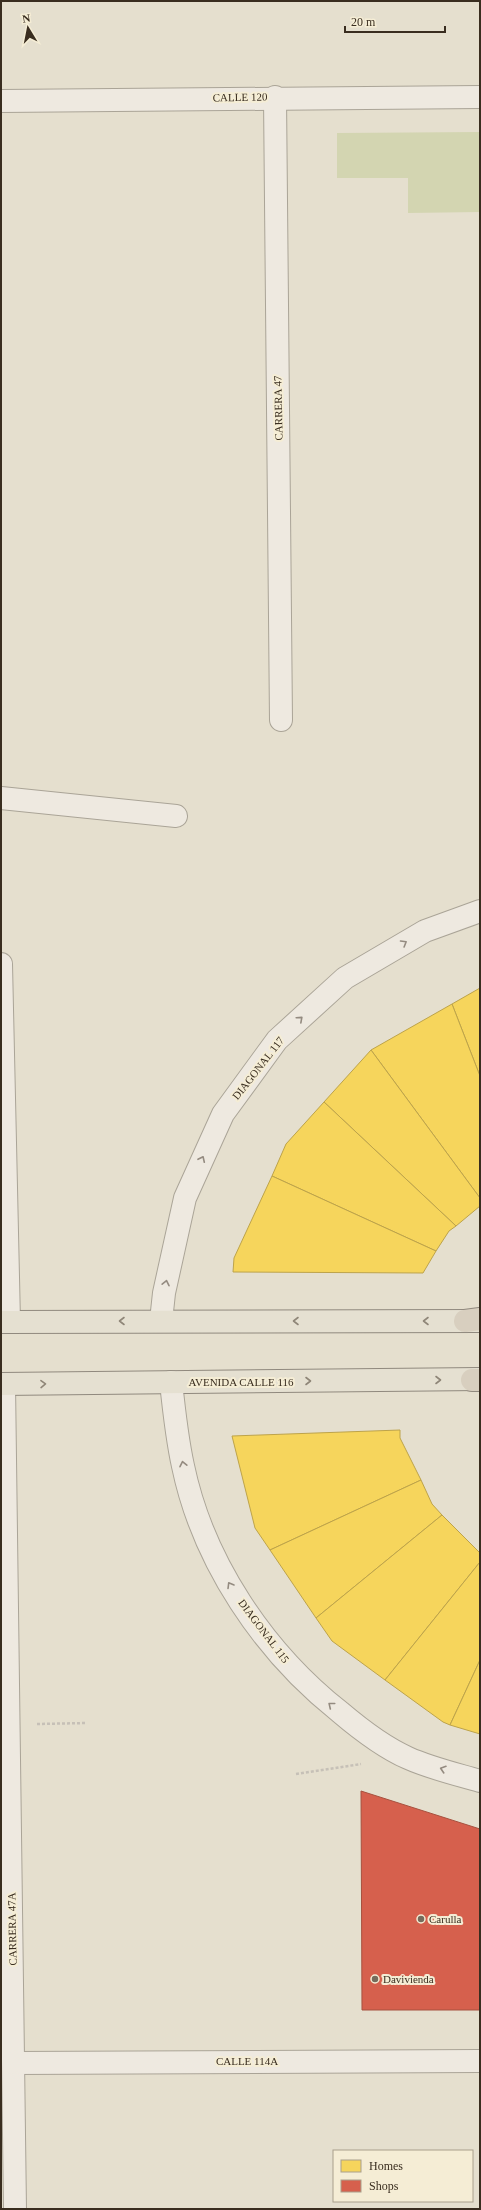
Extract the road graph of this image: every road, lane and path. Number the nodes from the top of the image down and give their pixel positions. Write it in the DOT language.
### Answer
graph roads {
  1 [pos="275,97"];
  2 [pos="480,97"];
  3 [pos="1,101"];
  4 [pos="281,720"];
  5 [pos="1,798"];
  6 [pos="176,816"];
  7 [pos="480,911"];
  8 [pos="1,964"];
  9 [pos="2,996"];
  10 [pos="475,1320"];
  11 [pos="161,1321"];
  12 [pos="5,1322"];
  13 [pos="478,1380"];
  14 [pos="171,1382"];
  15 [pos="3,1384"];
  16 [pos="87,1723"];
  17 [pos="5,1724"];
  18 [pos="363,1764"];
  19 [pos="296,1774"];
  20 [pos="480,1781"];
  21 [pos="7,2004"];
  22 [pos="480,2061"];
  23 [pos="14,2062"];
  24 [pos="15,2209"];
  1 -- 2 [label="street, CALLE 120"];
  1 -- 3 [label="street, CALLE 120"];
  1 -- 4 [label="street, CARRERA 47"];
  5 -- 6 [label="street"];
  11 -- 7 [label="street, DIAGONAL 117, one-way"];
  8 -- 9 [label="street"];
  9 -- 12 [label="street"];
  10 -- 11 [label="main road, one-way"];
  11 -- 12 [label="main road, one-way"];
  14 -- 13 [label="main road, AVENIDA CALLE 116, one-way"];
  15 -- 14 [label="main road, AVENIDA CALLE 116, one-way"];
  20 -- 14 [label="street, DIAGONAL 115, one-way"];
  15 -- 17 [label="street, CARRERA 47A"];
  16 -- 17 [label="path"];
  17 -- 21 [label="street, CARRERA 47A"];
  18 -- 19 [label="path"];
  21 -- 23 [label="street, CARRERA 47A"];
  22 -- 23 [label="street, CALLE 114A"];
  23 -- 24 [label="street, CARRERA 47A"];
}
